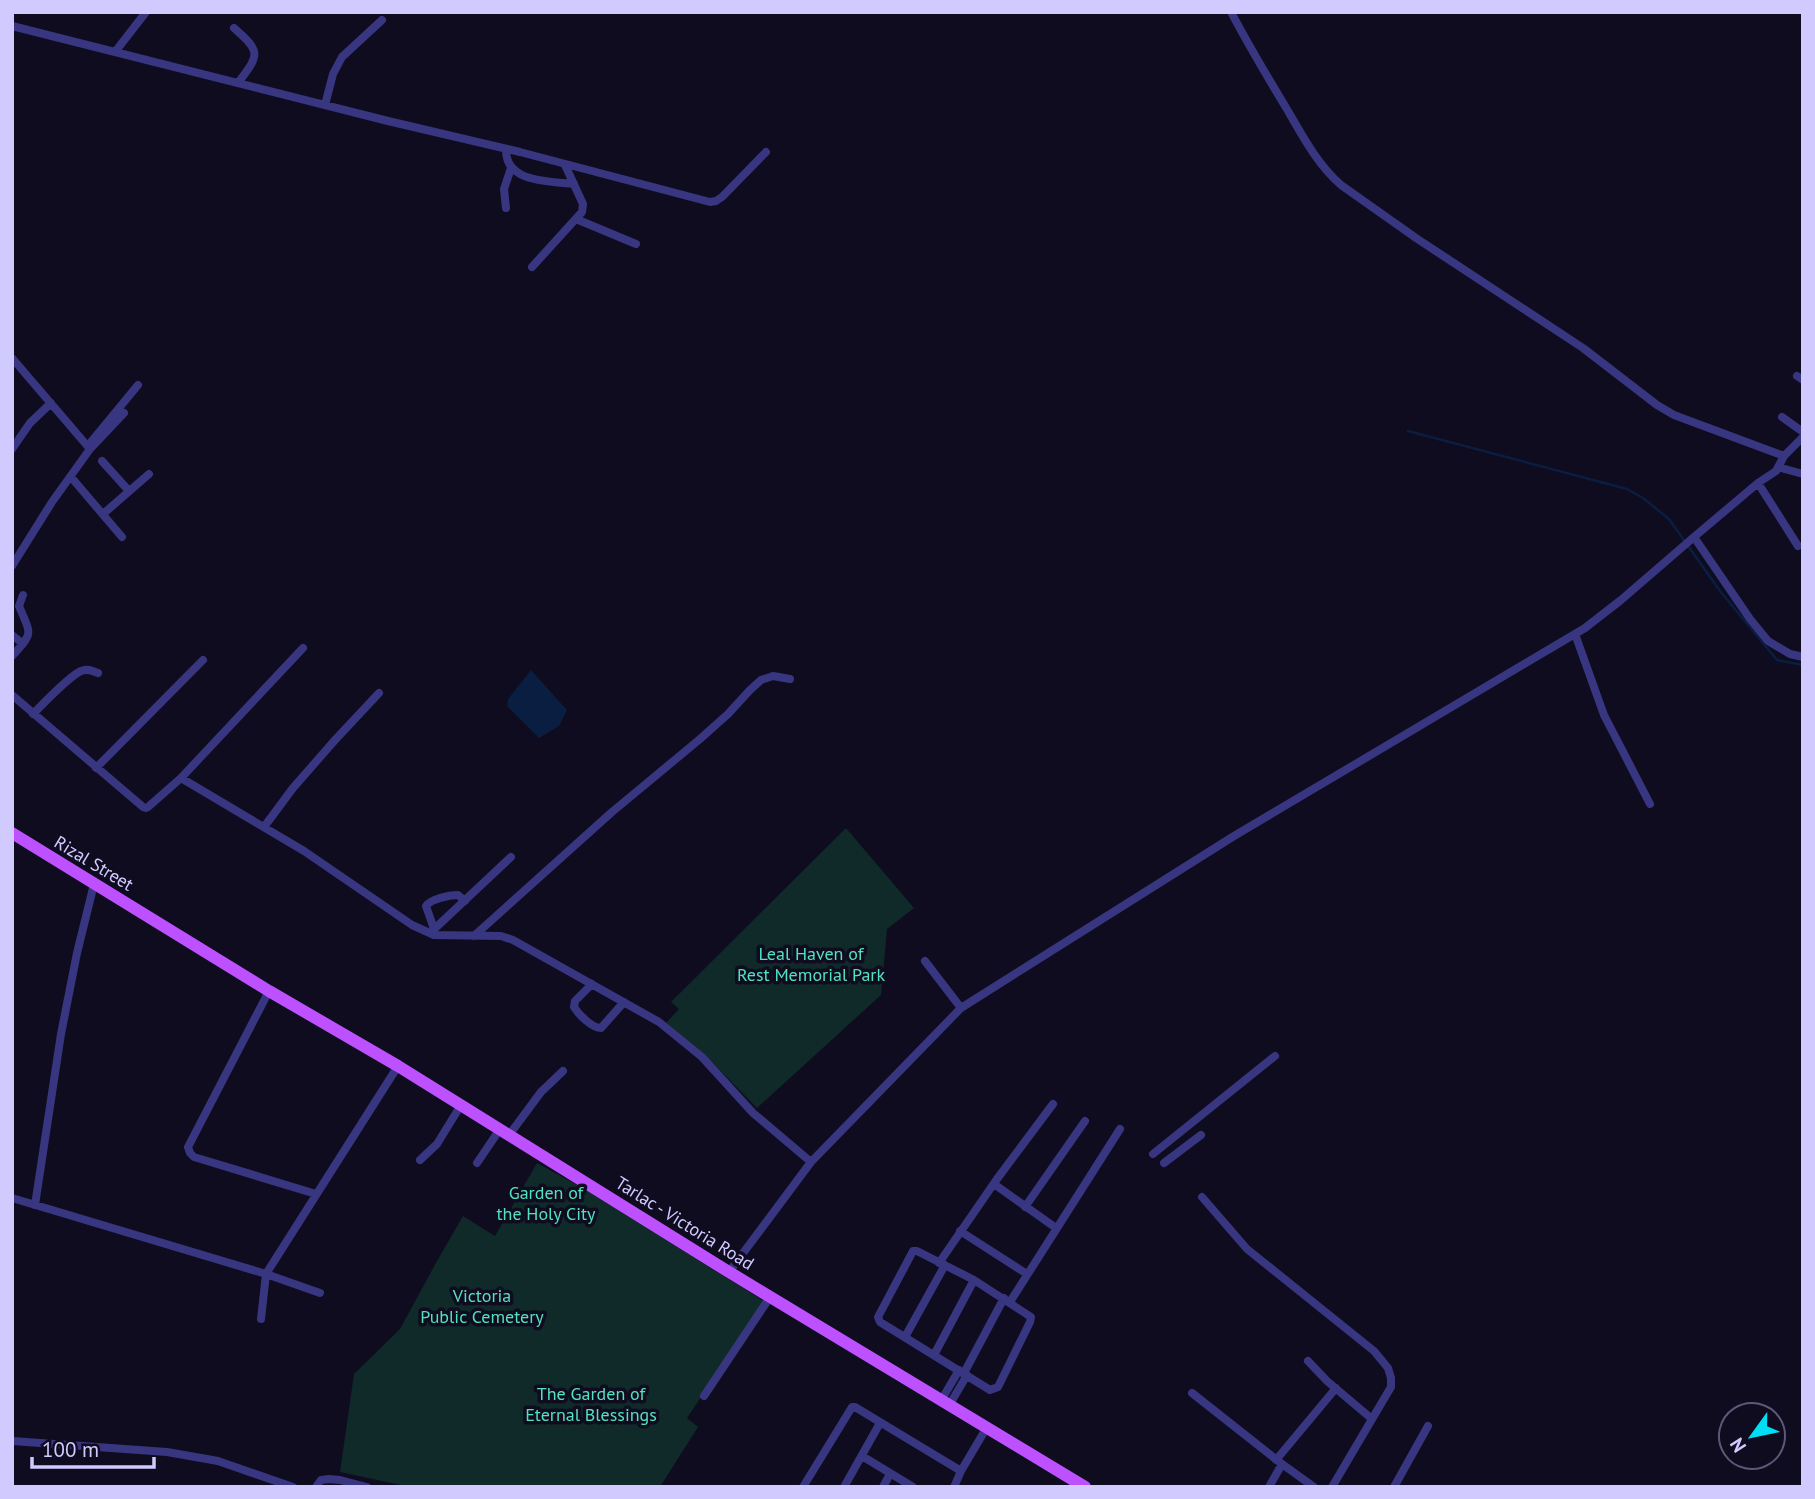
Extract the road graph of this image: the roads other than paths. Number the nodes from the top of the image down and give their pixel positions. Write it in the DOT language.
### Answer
graph roads {
  1 [pos="146,12"];
  2 [pos="1231,12"];
  3 [pos="382,20"];
  4 [pos="12,26"];
  5 [pos="234,28"];
  6 [pos="115,52"];
  7 [pos="238,83"];
  8 [pos="325,104"];
  9 [pos="506,149"];
  10 [pos="766,152"];
  11 [pos="565,165"];
  12 [pos="511,169"];
  13 [pos="574,184"];
  14 [pos="506,208"];
  15 [pos="576,219"];
  16 [pos="636,244"];
  17 [pos="532,267"];
  18 [pos="12,358"];
  19 [pos="138,385"];
  20 [pos="51,403"];
  21 [pos="124,413"];
  22 [pos="1782,417"];
  23 [pos="1803,432"];
  24 [pos="1803,437"];
  25 [pos="89,448"];
  26 [pos="12,449"];
  27 [pos="1784,456"];
  28 [pos="102,461"];
  29 [pos="1778,467"];
  30 [pos="149,474"];
  31 [pos="1803,474"];
  32 [pos="71,477"];
  33 [pos="1758,483"];
  34 [pos="129,491"];
  35 [pos="103,514"];
  36 [pos="122,537"];
  37 [pos="1694,537"];
  38 [pos="1798,547"];
  39 [pos="12,566"];
  40 [pos="23,596"];
  41 [pos="1575,634"];
  42 [pos="12,635"];
  43 [pos="23,644"];
  44 [pos="303,648"];
  45 [pos="12,656"];
  46 [pos="1803,657"];
  47 [pos="203,660"];
  48 [pos="99,673"];
  49 [pos="790,679"];
  50 [pos="379,693"];
  51 [pos="12,695"];
  52 [pos="33,714"];
  53 [pos="96,768"];
  54 [pos="181,778"];
  55 [pos="1650,804"];
  56 [pos="264,827"];
  57 [pos="12,833"];
  58 [pos="511,857"];
  59 [pos="94,884"];
  60 [pos="465,901"];
  61 [pos="159,923"];
  62 [pos="432,931"];
  63 [pos="474,936"];
  64 [pos="925,961"];
  65 [pos="592,984"];
  66 [pos="269,990"];
  67 [pos="624,1002"];
  68 [pos="961,1008"];
  69 [pos="1275,1056"];
  70 [pos="398,1066"];
  71 [pos="563,1071"];
  72 [pos="1053,1104"];
  73 [pos="461,1105"];
  74 [pos="1085,1121"];
  75 [pos="1120,1129"];
  76 [pos="504,1132"];
  77 [pos="1201,1135"];
  78 [pos="1153,1154"];
  79 [pos="420,1160"];
  80 [pos="811,1162"];
  81 [pos="477,1163"];
  82 [pos="1164,1163"];
  83 [pos="994,1184"];
  84 [pos="316,1194"];
  85 [pos="1202,1197"];
  86 [pos="12,1198"];
  87 [pos="35,1205"];
  88 [pos="1025,1207"];
  89 [pos="1056,1228"];
  90 [pos="960,1231"];
  91 [pos="942,1264"];
  92 [pos="729,1272"];
  93 [pos="266,1274"];
  94 [pos="1027,1274"];
  95 [pos="974,1280"];
  96 [pos="320,1293"];
  97 [pos="770,1297"];
  98 [pos="1007,1300"];
  99 [pos="261,1319"];
  100 [pos="905,1337"];
  101 [pos="934,1355"];
  102 [pos="1308,1361"];
  103 [pos="963,1373"];
  104 [pos="1336,1388"];
  105 [pos="1192,1393"];
  106 [pos="704,1396"];
  107 [pos="946,1402"];
  108 [pos="1372,1419"];
  109 [pos="880,1423"];
  110 [pos="1428,1426"];
  111 [pos="987,1427"];
  112 [pos="12,1441"];
  113 [pos="862,1456"];
  114 [pos="1279,1462"];
  115 [pos="961,1471"];
  116 [pos="890,1474"];
  117 [pos="293,1487"];
  118 [pos="316,1487"];
  119 [pos="367,1487"];
  120 [pos="803,1487"];
  121 [pos="844,1487"];
  122 [pos="883,1487"];
  123 [pos="913,1487"];
  124 [pos="954,1487"];
  125 [pos="1085,1487"];
  126 [pos="1269,1487"];
  127 [pos="1314,1487"];
  128 [pos="1332,1487"];
  129 [pos="1394,1487"];
  1 -- 6 [label="street"];
  2 -- 27 [label="street"];
  3 -- 8 [label="street"];
  4 -- 6 [label="street"];
  5 -- 7 [label="street"];
  6 -- 7 [label="street"];
  7 -- 8 [label="street"];
  8 -- 9 [label="street"];
  9 -- 11 [label="street"];
  9 -- 12 [label="street"];
  10 -- 11 [label="street"];
  11 -- 13 [label="street"];
  12 -- 13 [label="street"];
  12 -- 14 [label="street"];
  13 -- 15 [label="street"];
  15 -- 16 [label="street"];
  15 -- 17 [label="street"];
  18 -- 20 [label="street"];
  19 -- 25 [label="street"];
  20 -- 25 [label="street"];
  20 -- 26 [label="street"];
  21 -- 25 [label="street"];
  22 -- 23 [label="street"];
  24 -- 27 [label="street"];
  25 -- 32 [label="street"];
  27 -- 29 [label="street"];
  28 -- 34 [label="street"];
  29 -- 31 [label="street"];
  29 -- 33 [label="street"];
  30 -- 34 [label="street"];
  32 -- 35 [label="street"];
  32 -- 39 [label="street"];
  33 -- 37 [label="street"];
  33 -- 38 [label="street"];
  34 -- 35 [label="street"];
  35 -- 36 [label="street"];
  37 -- 41 [label="street"];
  37 -- 46 [label="street"];
  40 -- 43 [label="street"];
  41 -- 55 [label="street"];
  41 -- 68 [label="street"];
  42 -- 43 [label="street"];
  43 -- 45 [label="street"];
  44 -- 54 [label="street"];
  47 -- 53 [label="street"];
  48 -- 52 [label="street"];
  49 -- 63 [label="street"];
  50 -- 56 [label="street"];
  51 -- 52 [label="street"];
  52 -- 53 [label="street"];
  53 -- 54 [label="street"];
  54 -- 56 [label="street"];
  56 -- 62 [label="street"];
  57 -- 59 [label="main road, Rizal Street"];
  58 -- 60 [label="street"];
  59 -- 61 [label="main road, Rizal Street"];
  59 -- 87 [label="street"];
  60 -- 62 [label="street"];
  60 -- 62 [label="street"];
  61 -- 66 [label="main road, Tarlac - Victoria Road"];
  62 -- 63 [label="street"];
  63 -- 65 [label="street"];
  64 -- 68 [label="street"];
  65 -- 67 [label="street"];
  65 -- 67 [label="street"];
  66 -- 70 [label="main road, Tarlac - Victoria Road"];
  66 -- 84 [label="street"];
  67 -- 80 [label="street"];
  68 -- 80 [label="street"];
  69 -- 78 [label="street"];
  70 -- 73 [label="main road, Tarlac - Victoria Road"];
  70 -- 84 [label="street"];
  71 -- 76 [label="street"];
  72 -- 83 [label="street"];
  73 -- 76 [label="main road, Tarlac - Victoria Road"];
  73 -- 79 [label="street"];
  74 -- 88 [label="street"];
  75 -- 89 [label="street"];
  76 -- 81 [label="street"];
  76 -- 92 [label="main road, Tarlac - Victoria Road"];
  77 -- 82 [label="street"];
  80 -- 92 [label="street"];
  83 -- 88 [label="street"];
  83 -- 90 [label="street"];
  84 -- 93 [label="street"];
  85 -- 108 [label="street"];
  86 -- 87 [label="street"];
  87 -- 93 [label="street"];
  88 -- 89 [label="street"];
  89 -- 94 [label="street"];
  90 -- 91 [label="street"];
  90 -- 94 [label="street"];
  91 -- 95 [label="street"];
  91 -- 100 [label="street"];
  91 -- 100 [label="street"];
  92 -- 97 [label="main road, Tarlac - Victoria Road"];
  93 -- 96 [label="street"];
  93 -- 99 [label="street"];
  94 -- 98 [label="street"];
  95 -- 98 [label="street"];
  95 -- 101 [label="street"];
  97 -- 106 [label="street"];
  97 -- 107 [label="main road, Tarlac - Victoria Road"];
  98 -- 103 [label="street"];
  98 -- 103 [label="street"];
  100 -- 101 [label="street"];
  101 -- 103 [label="street"];
  102 -- 104 [label="street"];
  103 -- 107 [label="street"];
  104 -- 108 [label="street"];
  104 -- 114 [label="street"];
  105 -- 114 [label="street"];
  107 -- 111 [label="main road, Tarlac - Victoria Road"];
  108 -- 128 [label="street"];
  109 -- 113 [label="street"];
  109 -- 115 [label="street"];
  109 -- 120 [label="street"];
  110 -- 129 [label="street"];
  111 -- 115 [label="street"];
  111 -- 125 [label="main road, Tarlac - Victoria Road"];
  112 -- 117 [label="street"];
  113 -- 116 [label="street"];
  113 -- 121 [label="street"];
  114 -- 126 [label="street"];
  114 -- 127 [label="street"];
  115 -- 124 [label="street"];
  116 -- 122 [label="street"];
  116 -- 123 [label="street"];
  118 -- 119 [label="street"];
}
